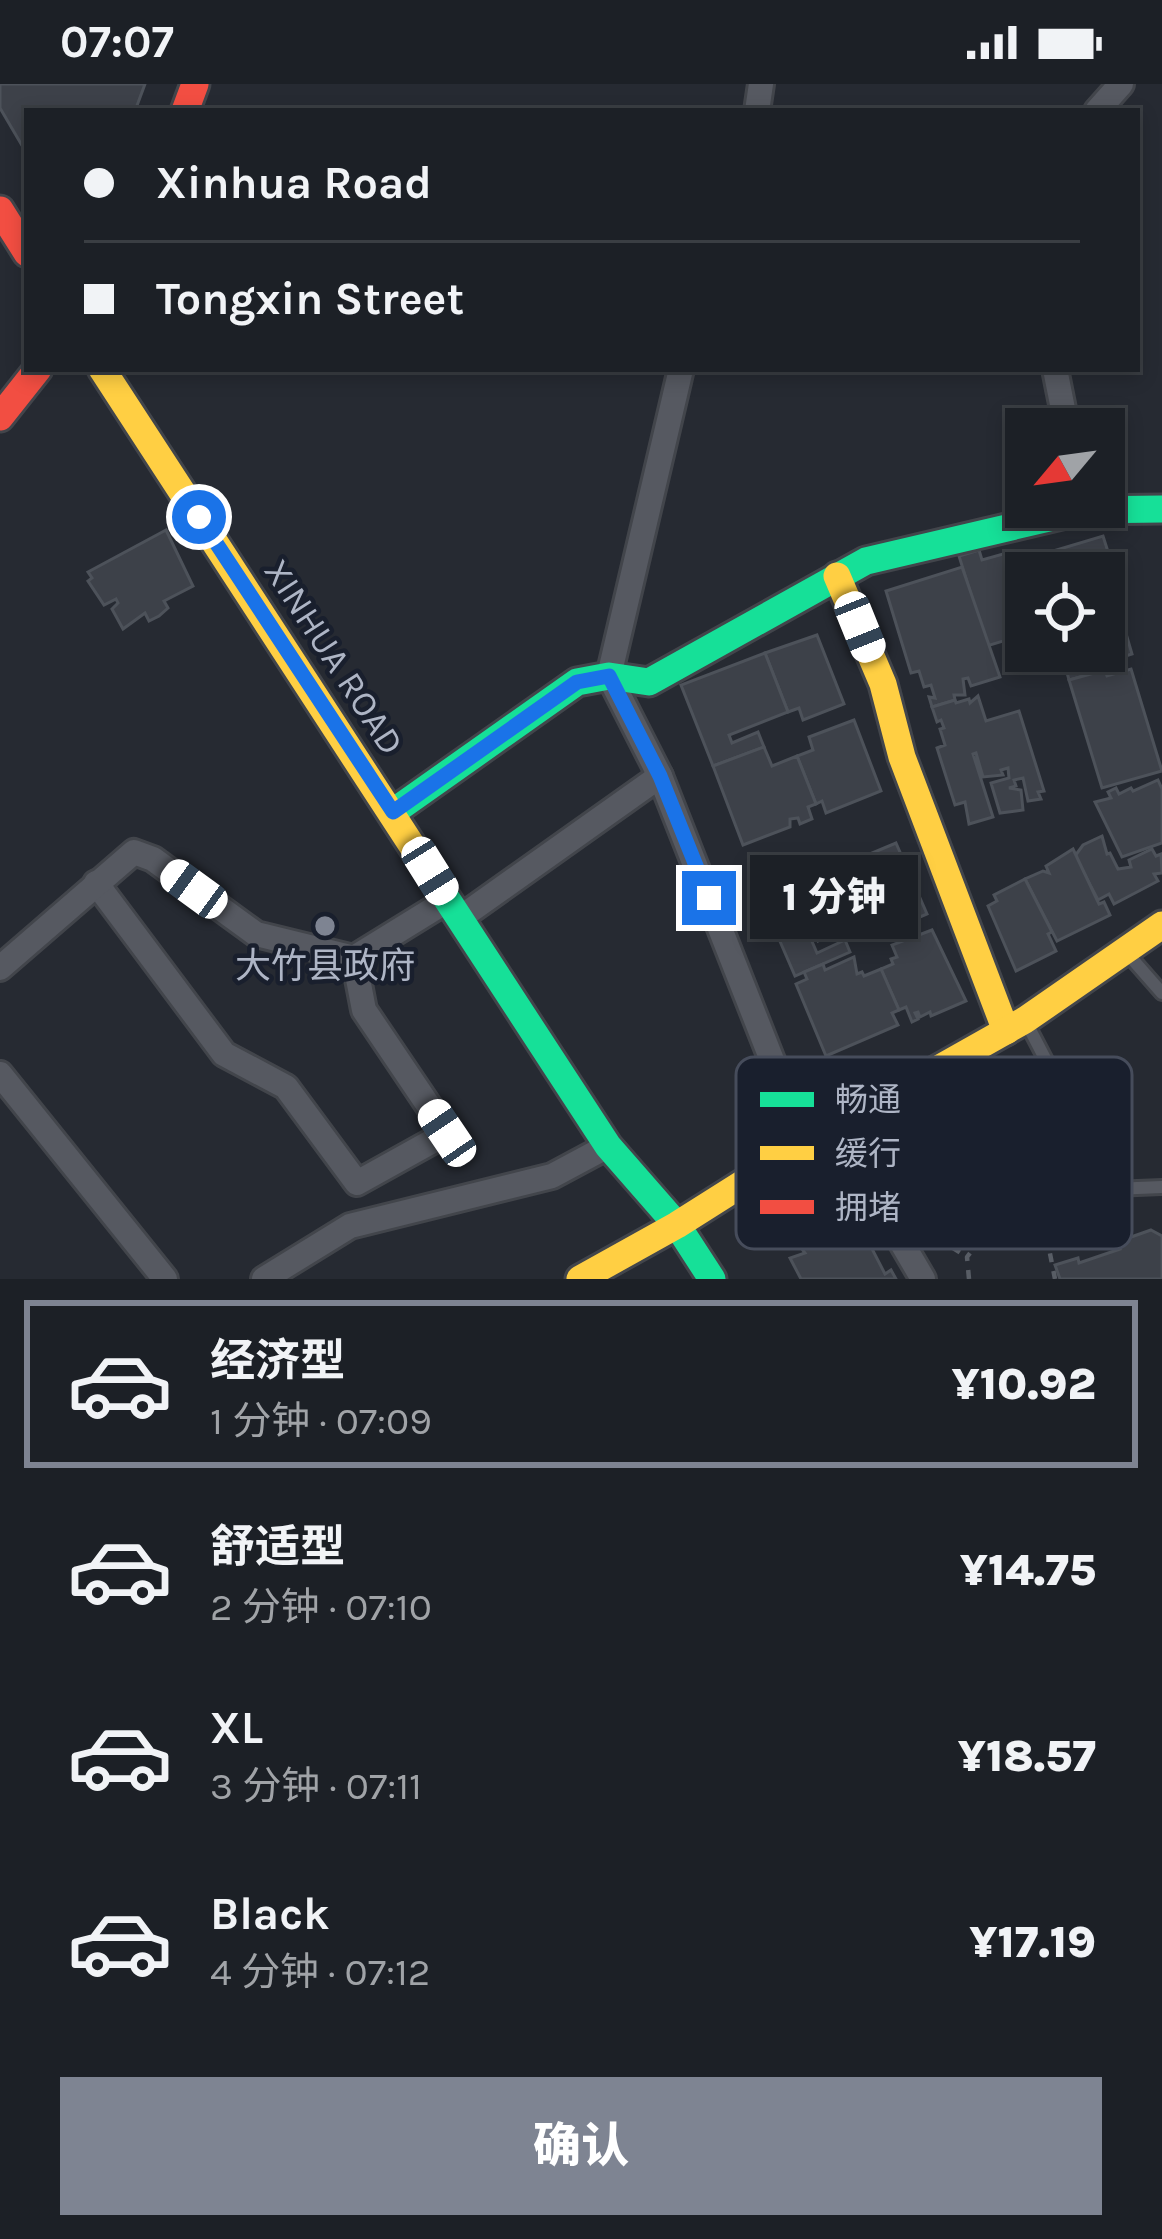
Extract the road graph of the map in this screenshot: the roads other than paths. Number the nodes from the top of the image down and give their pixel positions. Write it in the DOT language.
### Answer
graph roads {
  1 [pos="1121,84"];
  2 [pos="1100,108"];
  3 [pos="0,210"];
  4 [pos="24,248"];
  5 [pos="36,372"];
  6 [pos="104,372"];
  7 [pos="680,372"];
  8 [pos="1056,372"];
  9 [pos="1063,408"];
  10 [pos="0,417"];
  11 [pos="1125,509"];
  12 [pos="1162,509"];
  13 [pos="1005,527"];
  14 [pos="837,576"];
  15 [pos="609,676"];
  16 [pos="660,776"];
  17 [pos="393,812"];
  18 [pos="96,883"];
  19 [pos="454,909"];
  20 [pos="1162,925"];
  21 [pos="1126,951"];
  22 [pos="354,958"];
  23 [pos="0,968"];
  24 [pos="1162,993"];
  25 [pos="1015,1026"];
  26 [pos="771,1057"];
  27 [pos="959,1057"];
  28 [pos="1034,1057"];
  29 [pos="0,1074"];
  30 [pos="608,1146"];
  31 [pos="1162,1186"];
  32 [pos="736,1188"];
  33 [pos="1132,1188"];
  34 [pos="677,1225"];
  35 [pos="905,1249"];
  36 [pos="165,1279"];
  37 [pos="264,1279"];
  38 [pos="580,1279"];
  39 [pos="712,1279"];
  40 [pos="923,1279"];
  1 -- 2 [label="street"];
  3 -- 4 [label="street"];
  5 -- 10 [label="street"];
  6 -- 17 [label="street, XINHUA ROAD"];
  7 -- 15 [label="street"];
  8 -- 9 [label="street"];
  11 -- 12 [label="street"];
  13 -- 14 [label="street"];
  14 -- 15 [label="street"];
  14 -- 25 [label="street"];
  15 -- 16 [label="street"];
  15 -- 17 [label="street"];
  16 -- 19 [label="street"];
  16 -- 26 [label="street"];
  17 -- 19 [label="street, XINHUA ROAD"];
  18 -- 22 [label="street"];
  18 -- 22 [label="street"];
  18 -- 23 [label="street"];
  19 -- 22 [label="street"];
  19 -- 30 [label="street, XINHUA ROAD"];
  20 -- 21 [label="street"];
  21 -- 24 [label="lane"];
  21 -- 25 [label="street"];
  25 -- 27 [label="street"];
  25 -- 28 [label="lane"];
  29 -- 36 [label="street"];
  30 -- 34 [label="street, XINHUA ROAD"];
  30 -- 37 [label="street"];
  31 -- 33 [label="lane"];
  32 -- 34 [label="street"];
  34 -- 38 [label="street"];
  34 -- 39 [label="street, XINHUA ROAD"];
  35 -- 40 [label="street"];
}
